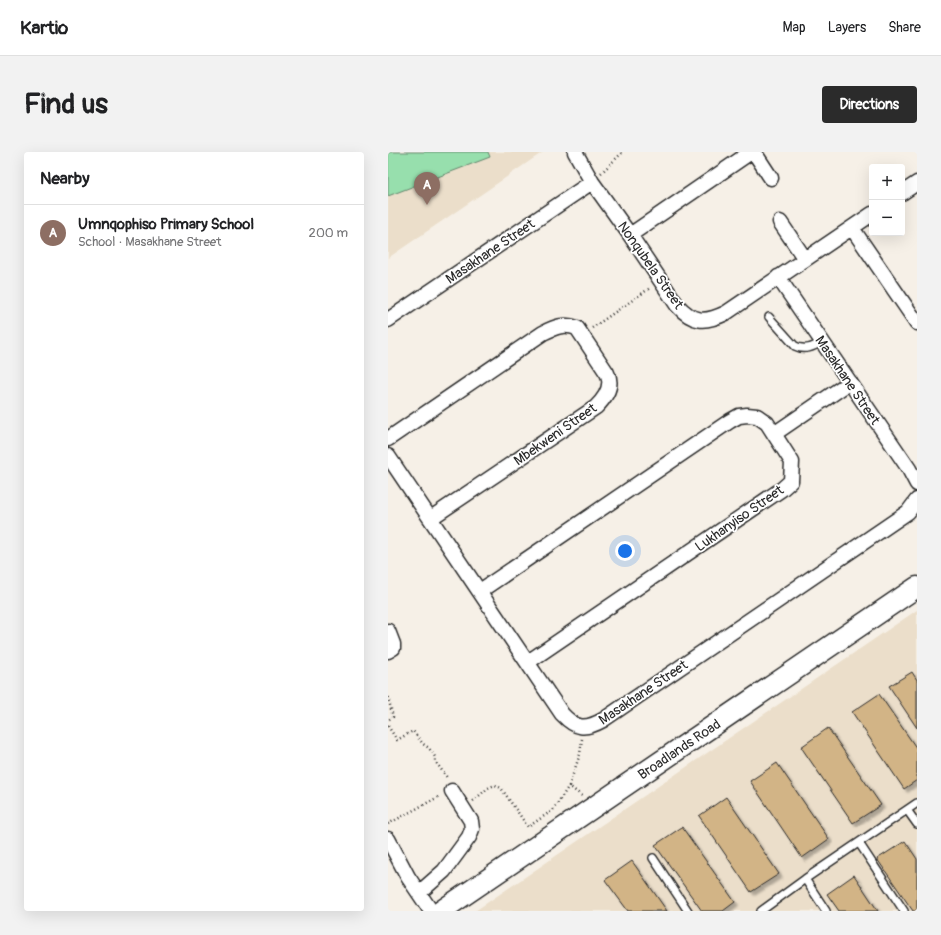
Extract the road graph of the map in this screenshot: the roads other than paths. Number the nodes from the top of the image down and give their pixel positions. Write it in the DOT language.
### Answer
graph roads {
  1 [pos="575,152"];
  2 [pos="752,152"];
  3 [pos="771,178"];
  4 [pos="592,182"];
  5 [pos="917,183"];
  6 [pos="905,191"];
  7 [pos="869,216"];
  8 [pos="780,222"];
  9 [pos="852,228"];
  10 [pos="630,235"];
  11 [pos="805,259"];
  12 [pos="778,277"];
  13 [pos="769,317"];
  14 [pos="388,320"];
  15 [pos="917,323"];
  16 [pos="822,342"];
  17 [pos="850,382"];
  18 [pos="774,434"];
  19 [pos="388,439"];
  20 [pos="388,456"];
  21 [pos="917,484"];
  22 [pos="917,500"];
  23 [pos="431,518"];
  24 [pos="917,587"];
  25 [pos="480,591"];
  26 [pos="388,631"];
  27 [pos="388,651"];
  28 [pos="528,662"];
  29 [pos="452,790"];
  30 [pos="917,803"];
  31 [pos="907,810"];
  32 [pos="917,824"];
  33 [pos="388,839"];
  34 [pos="859,842"];
  35 [pos="653,858"];
  36 [pos="805,879"];
  37 [pos="419,893"];
  38 [pos="432,911"];
  39 [pos="441,911"];
  40 [pos="688,911"];
  41 [pos="761,911"];
  42 [pos="826,911"];
  43 [pos="904,911"];
  1 -- 4 [label="street, Nonqubela Street"];
  2 -- 3 [label="street"];
  2 -- 10 [label="street"];
  4 -- 10 [label="street, Nonqubela Street"];
  4 -- 14 [label="street, Masakhane Street"];
  5 -- 6 [label="street"];
  7 -- 9 [label="street, Nonqubela Street"];
  8 -- 11 [label="street"];
  9 -- 11 [label="street, Nonqubela Street"];
  9 -- 15 [label="street"];
  10 -- 12 [label="street, Nonqubela Street"];
  11 -- 12 [label="street, Nonqubela Street"];
  12 -- 16 [label="street, Masakhane Street"];
  13 -- 16 [label="lane"];
  16 -- 17 [label="street, Masakhane Street"];
  17 -- 18 [label="street"];
  17 -- 21 [label="street, Masakhane Street"];
  18 -- 25 [label="street, Lukhanyiso Street"];
  18 -- 28 [label="street, Lukhanyiso Street"];
  19 -- 23 [label="street, Mbekweni Street"];
  20 -- 23 [label="street, Masakhane Street"];
  22 -- 28 [label="street, Masakhane Street"];
  23 -- 25 [label="street, Masakhane Street"];
  24 -- 39 [label="main road, Broadlands Road"];
  25 -- 28 [label="street, Masakhane Street"];
  26 -- 27 [label="street"];
  29 -- 37 [label="street"];
  30 -- 31 [label="lane"];
  31 -- 32 [label="lane"];
  31 -- 34 [label="lane"];
  33 -- 37 [label="street"];
  34 -- 36 [label="lane"];
  34 -- 43 [label="lane"];
  35 -- 40 [label="lane"];
  36 -- 41 [label="lane"];
  36 -- 42 [label="lane"];
  37 -- 38 [label="street"];
}
